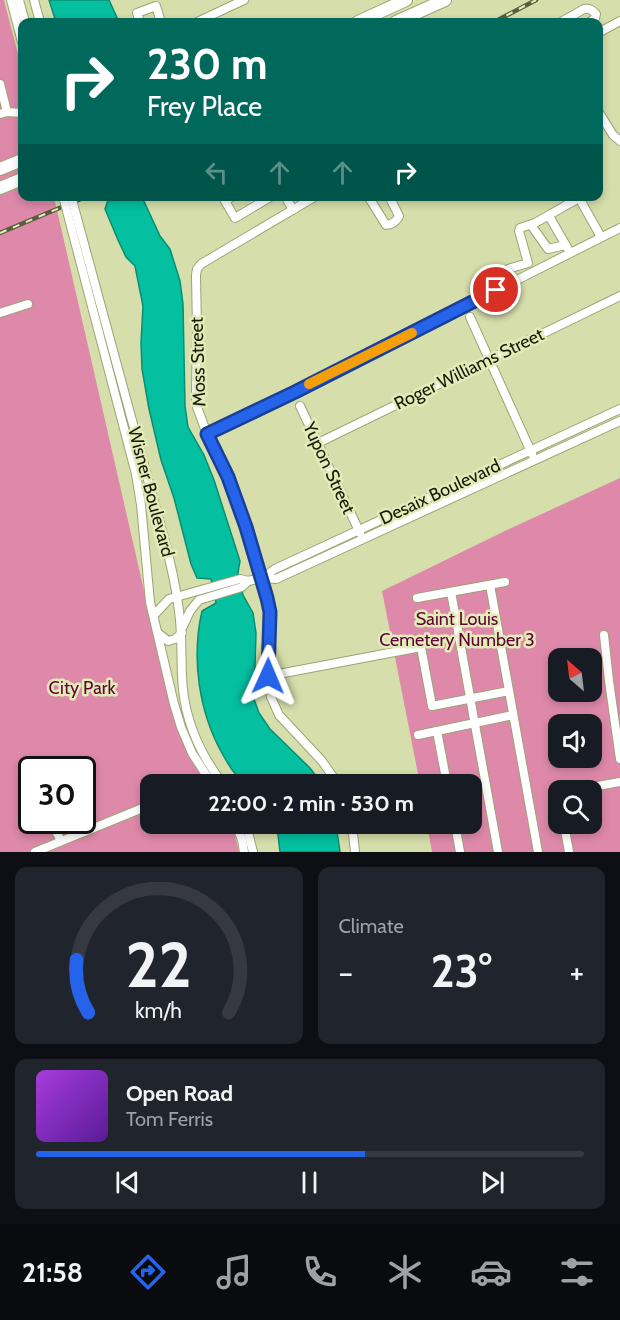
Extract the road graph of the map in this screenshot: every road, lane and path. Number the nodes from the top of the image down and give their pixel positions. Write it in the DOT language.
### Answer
graph roads {
  1 [pos="11,0"];
  2 [pos="19,0"];
  3 [pos="34,0"];
  4 [pos="244,0"];
  5 [pos="406,0"];
  6 [pos="445,0"];
  7 [pos="224,4"];
  8 [pos="24,18"];
  9 [pos="39,18"];
  10 [pos="139,18"];
  11 [pos="160,18"];
  12 [pos="202,18"];
  13 [pos="367,18"];
  14 [pos="405,18"];
  15 [pos="568,18"];
  16 [pos="596,18"];
  17 [pos="620,21"];
  18 [pos="18,27"];
  19 [pos="603,30"];
  20 [pos="0,84"];
  21 [pos="3,113"];
  22 [pos="603,120"];
  23 [pos="620,141"];
  24 [pos="18,162"];
  25 [pos="0,169"];
  26 [pos="18,181"];
  27 [pos="0,188"];
  28 [pos="64,201"];
  29 [pos="72,201"];
  30 [pos="225,201"];
  31 [pos="264,201"];
  32 [pos="288,201"];
  33 [pos="308,201"];
  34 [pos="371,201"];
  35 [pos="392,201"];
  36 [pos="573,201"];
  37 [pos="581,201"];
  38 [pos="293,210"];
  39 [pos="549,216"];
  40 [pos="531,225"];
  41 [pos="620,228"];
  42 [pos="601,237"];
  43 [pos="568,249"];
  44 [pos="512,282"];
  45 [pos="620,296"];
  46 [pos="28,304"];
  47 [pos="0,313"];
  48 [pos="470,317"];
  49 [pos="490,360"];
  50 [pos="300,406"];
  51 [pos="620,409"];
  52 [pos="610,413"];
  53 [pos="617,422"];
  54 [pos="619,432"];
  55 [pos="207,434"];
  56 [pos="318,443"];
  57 [pos="530,450"];
  58 [pos="535,460"];
  59 [pos="358,530"];
  60 [pos="363,540"];
  61 [pos="262,578"];
  62 [pos="505,582"];
  63 [pos="490,585"];
  64 [pos="213,591"];
  65 [pos="451,592"];
  66 [pos="177,596"];
  67 [pos="417,598"];
  68 [pos="154,615"];
  69 [pos="182,631"];
  70 [pos="157,633"];
  71 [pos="604,635"];
  72 [pos="268,676"];
  73 [pos="509,692"];
  74 [pos="470,699"];
  75 [pos="617,711"];
  76 [pos="513,715"];
  77 [pos="475,723"];
  78 [pos="437,731"];
  79 [pos="418,735"];
  80 [pos="620,759"];
  81 [pos="204,774"];
  82 [pos="210,774"];
  83 [pos="331,774"];
  84 [pos="445,774"];
  85 [pos="620,782"];
  86 [pos="602,785"];
  87 [pos="140,809"];
  88 [pos="58,834"];
  89 [pos="239,834"];
  90 [pos="249,834"];
  91 [pos="353,834"];
  92 [pos="457,834"];
  93 [pos="566,834"];
  94 [pos="61,841"];
  95 [pos="41,851"];
  96 [pos="244,852"];
  97 [pos="254,852"];
  98 [pos="355,852"];
  99 [pos="460,852"];
  100 [pos="498,852"];
  101 [pos="538,852"];
  102 [pos="569,852"];
  1 -- 18 [label="street"];
  2 -- 8 [label="street"];
  3 -- 9 [label="street"];
  4 -- 7 [label="street"];
  5 -- 13 [label="highway"];
  6 -- 14 [label="highway"];
  7 -- 12 [label="street"];
  10 -- 11 [label="street"];
  15 -- 16 [label="street"];
  17 -- 19 [label="street"];
  20 -- 21 [label="street"];
  22 -- 23 [label="street"];
  24 -- 25 [label="highway"];
  26 -- 27 [label="highway"];
  28 -- 68 [label="street, Wisner Boulevard, bridge"];
  29 -- 66 [label="street, Wisner Boulevard, bridge"];
  30 -- 31 [label="street"];
  32 -- 38 [label="street"];
  33 -- 38 [label="street"];
  34 -- 35 [label="street"];
  36 -- 39 [label="street"];
  37 -- 42 [label="street"];
  38 -- 55 [label="street, Moss Street"];
  39 -- 40 [label="street"];
  39 -- 43 [label="street"];
  40 -- 43 [label="street"];
  40 -- 44 [label="street"];
  41 -- 42 [label="street"];
  42 -- 43 [label="street"];
  43 -- 44 [label="street"];
  44 -- 55 [label="street"];
  45 -- 49 [label="street, Roger Williams Street"];
  46 -- 47 [label="street"];
  48 -- 49 [label="street"];
  49 -- 56 [label="street, Roger Williams Street"];
  49 -- 57 [label="street"];
  50 -- 56 [label="street, Yupon Street"];
  51 -- 52 [label="street, Desaix Boulevard"];
  52 -- 53 [label="street"];
  52 -- 57 [label="street, Desaix Boulevard"];
  53 -- 54 [label="street"];
  53 -- 58 [label="street, Desaix Boulevard"];
  55 -- 61 [label="street, Moss Street"];
  56 -- 59 [label="street, Yupon Street"];
  57 -- 58 [label="street"];
  57 -- 59 [label="street, Desaix Boulevard"];
  58 -- 60 [label="street, Desaix Boulevard"];
  59 -- 60 [label="street, Yupon Street"];
  59 -- 61 [label="street, Desaix Boulevard"];
  60 -- 61 [label="street, Desaix Boulevard"];
  61 -- 64 [label="street, Desaix Boulevard"];
  61 -- 72 [label="street, Moss Street"];
  62 -- 63 [label="street"];
  63 -- 65 [label="street"];
  63 -- 73 [label="street"];
  64 -- 66 [label="street, Desaix Boulevard"];
  64 -- 69 [label="street, Desaix Boulevard"];
  65 -- 67 [label="street"];
  65 -- 74 [label="street"];
  66 -- 68 [label="street, Desaix Boulevard"];
  66 -- 69 [label="street, Wisner Boulevard"];
  68 -- 70 [label="street, Wisner Boulevard"];
  69 -- 70 [label="street"];
  69 -- 82 [label="street, Wisner Boulevard"];
  70 -- 81 [label="street, Wisner Boulevard"];
  71 -- 75 [label="street"];
  72 -- 74 [label="street"];
  72 -- 83 [label="street, Moss Street"];
  73 -- 74 [label="street"];
  73 -- 76 [label="street"];
  74 -- 77 [label="street"];
  75 -- 80 [label="street"];
  76 -- 77 [label="street"];
  76 -- 101 [label="street"];
  77 -- 78 [label="street"];
  77 -- 100 [label="street"];
  78 -- 79 [label="street"];
  78 -- 84 [label="street"];
  85 -- 86 [label="street"];
  87 -- 94 [label="street"];
  88 -- 94 [label="street"];
  89 -- 96 [label="street"];
  90 -- 97 [label="street"];
  91 -- 98 [label="street"];
  92 -- 99 [label="street"];
  93 -- 102 [label="street"];
  94 -- 95 [label="street"];
}
